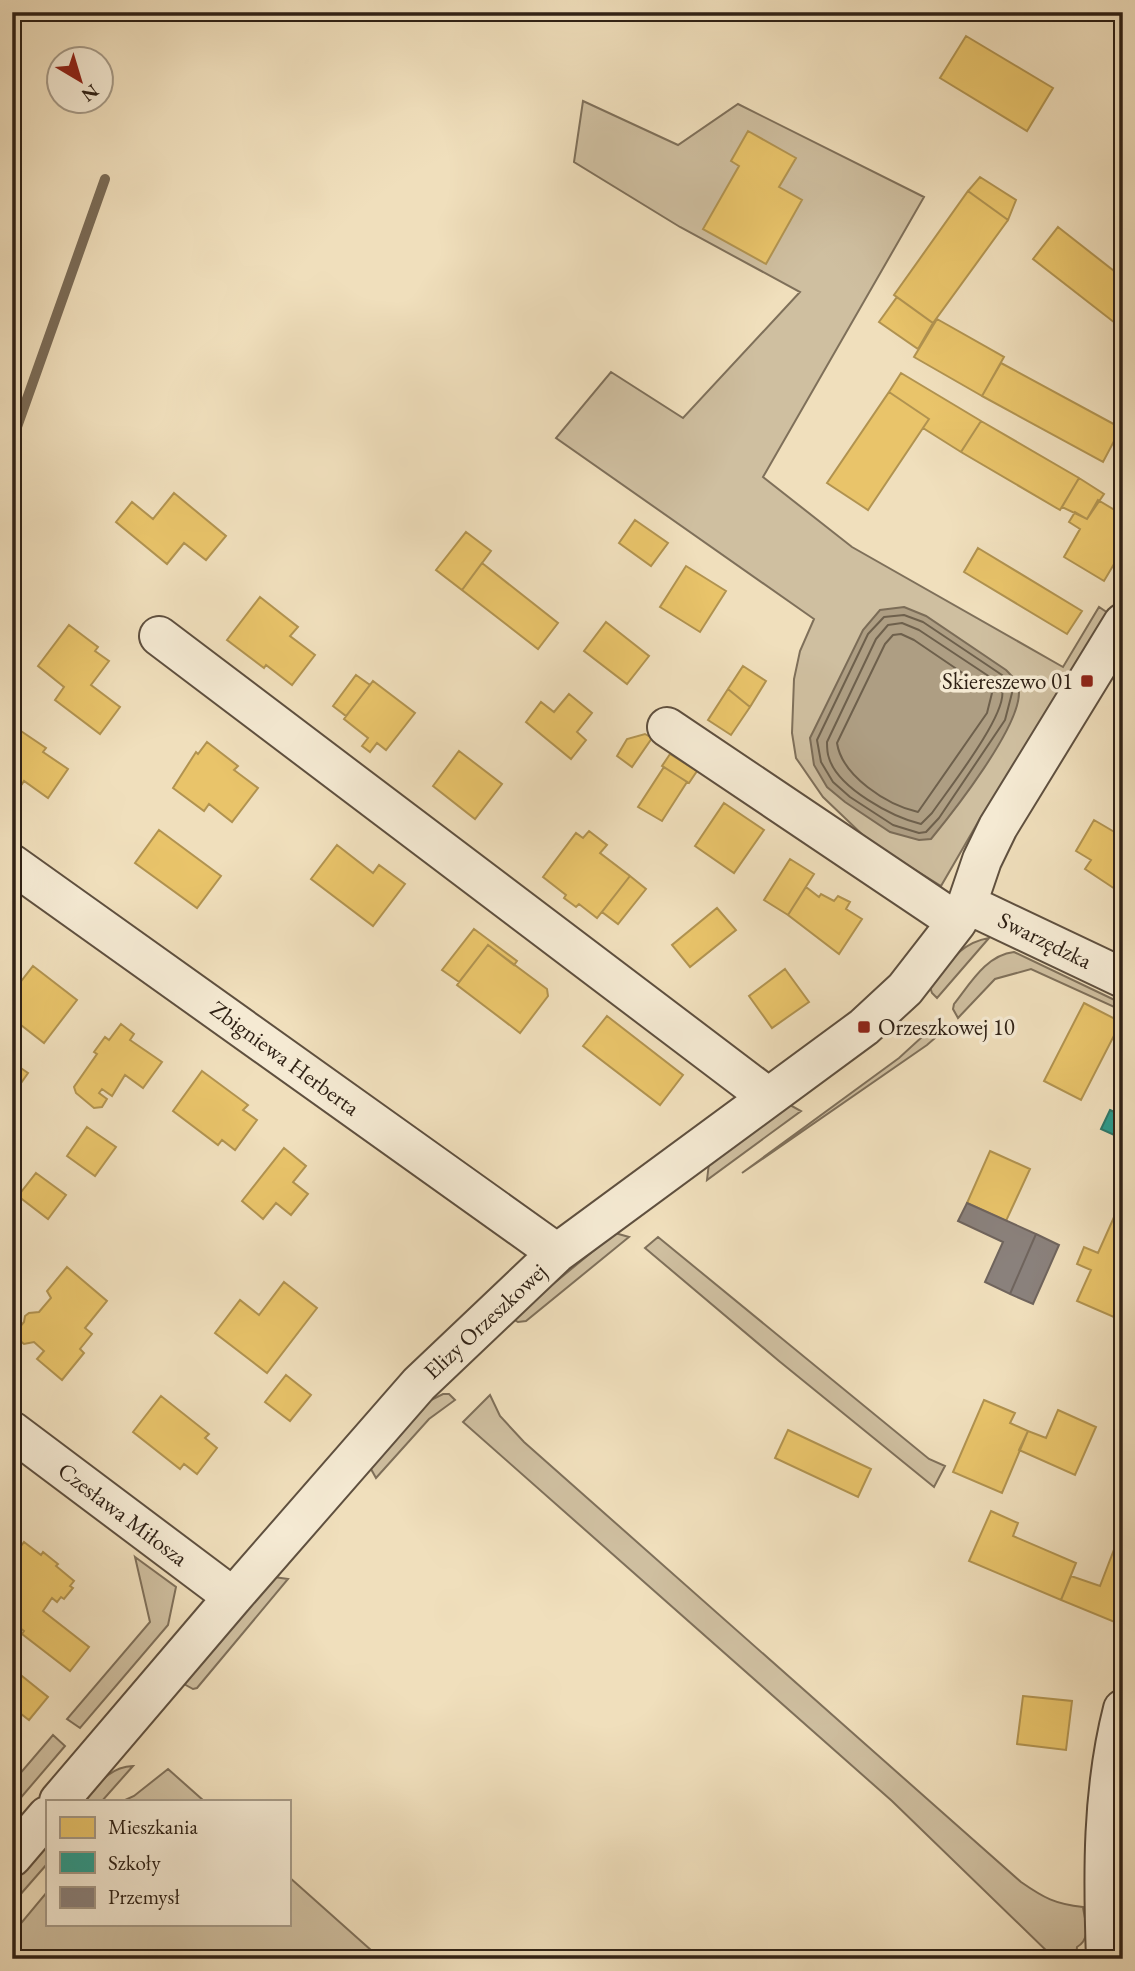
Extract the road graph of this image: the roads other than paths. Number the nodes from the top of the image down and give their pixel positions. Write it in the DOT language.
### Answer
graph roads {
  1 [pos="1123,623"];
  2 [pos="159,636"];
  3 [pos="667,727"];
  4 [pos="12,864"];
  5 [pos="962,913"];
  6 [pos="1123,978"];
  7 [pos="768,1097"];
  8 [pos="557,1253"];
  9 [pos="12,1431"];
  10 [pos="233,1597"];
  11 [pos="1123,1709"];
  12 [pos="60,1800"];
  13 [pos="46,1816"];
  14 [pos="12,1857"];
  15 [pos="1106,1959"];
  1 -- 5 [label="street, Elizy Orzeszkowej"];
  2 -- 7 [label="street"];
  3 -- 5 [label="street, Swarzędzka"];
  4 -- 8 [label="street, Zbigniewa Herberta"];
  5 -- 6 [label="street, Swarzędzka"];
  5 -- 7 [label="street, Elizy Orzeszkowej"];
  7 -- 8 [label="street, Elizy Orzeszkowej"];
  8 -- 10 [label="street, Elizy Orzeszkowej"];
  9 -- 10 [label="street, Czesława Miłosza"];
  10 -- 12 [label="street, Elizy Orzeszkowej"];
  11 -- 15 [label="street"];
  13 -- 14 [label="street"];
}
